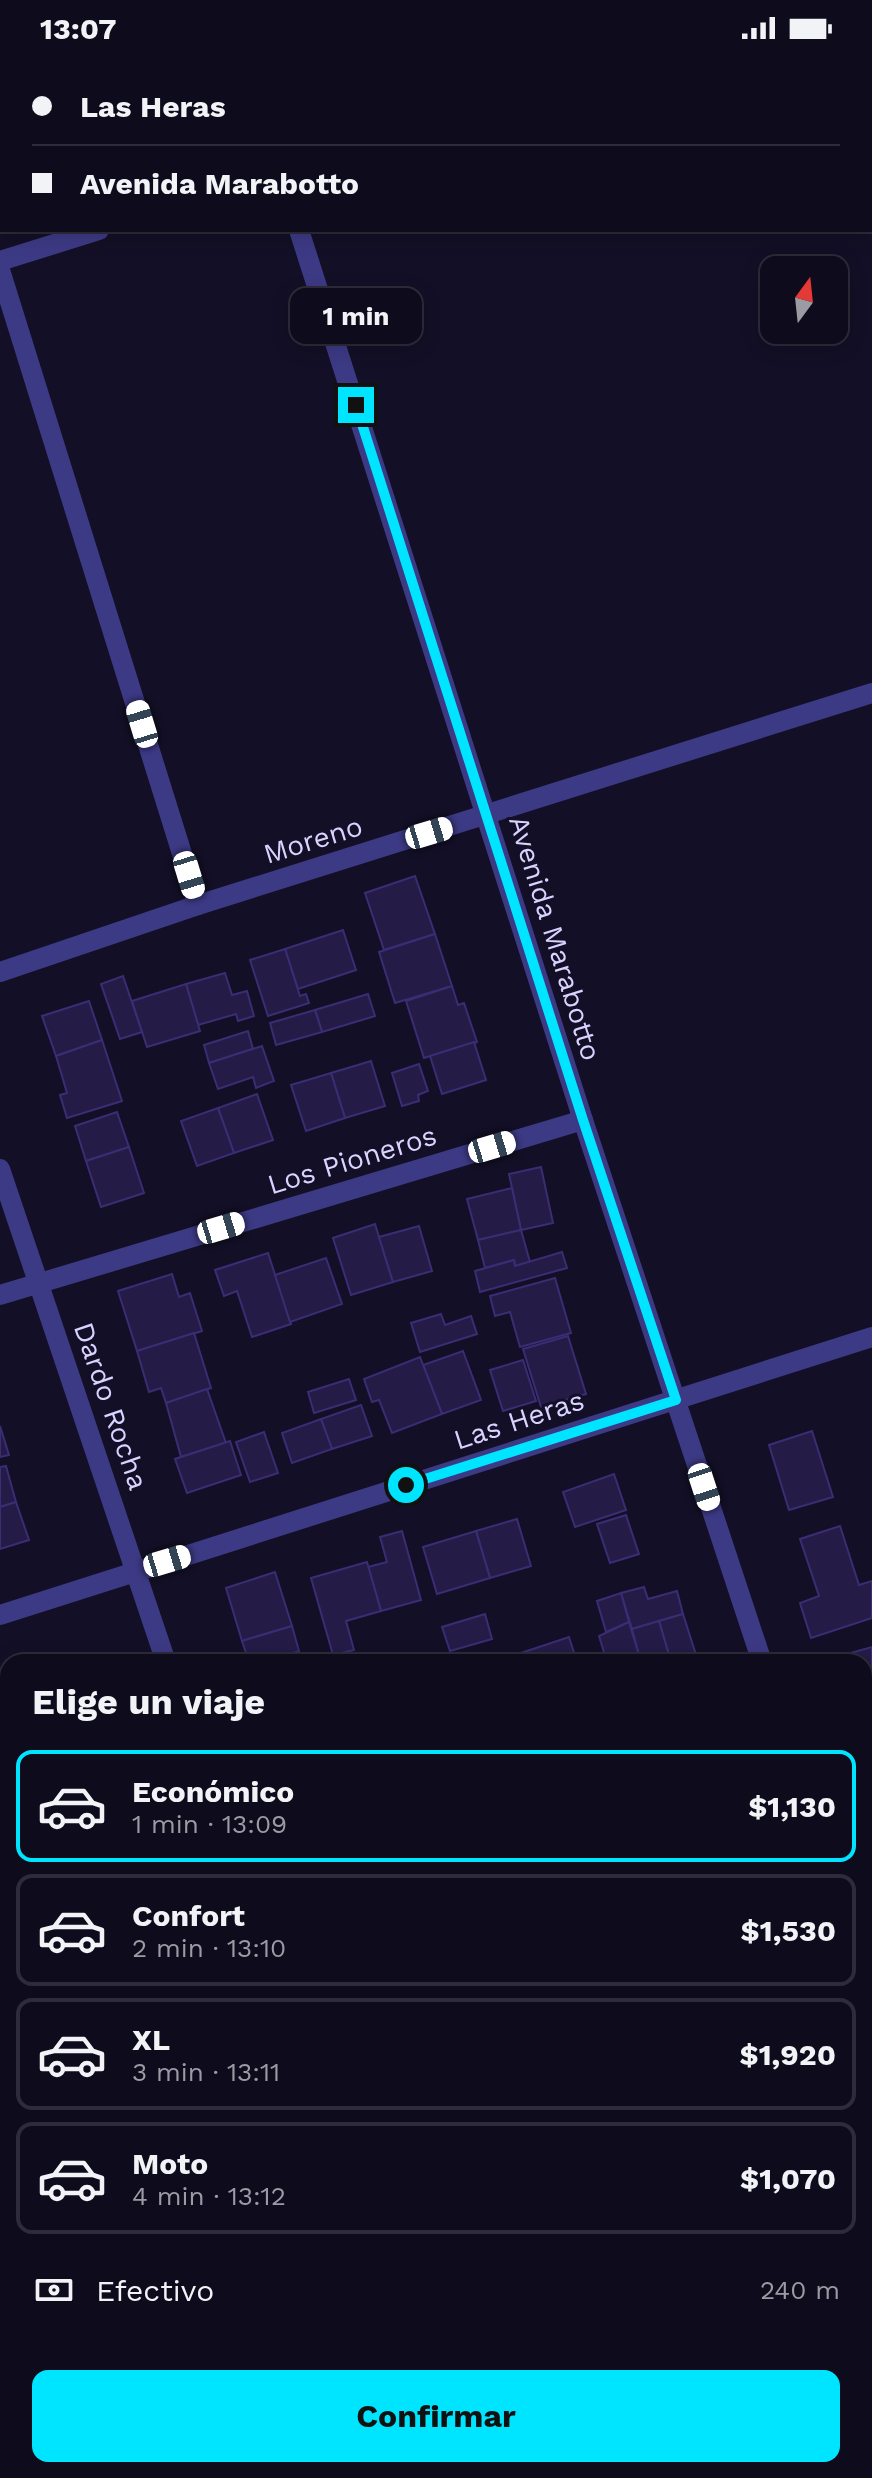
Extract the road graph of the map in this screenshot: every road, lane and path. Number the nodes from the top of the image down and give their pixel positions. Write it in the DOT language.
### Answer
graph roads {
  1 [pos="93,232"];
  2 [pos="300,232"];
  3 [pos="0,261"];
  4 [pos="0,270"];
  5 [pos="872,693"];
  6 [pos="487,815"];
  7 [pos="198,905"];
  8 [pos="0,972"];
  9 [pos="583,1120"];
  10 [pos="0,1169"];
  11 [pos="39,1282"];
  12 [pos="0,1295"];
  13 [pos="872,1337"];
  14 [pos="676,1400"];
  15 [pos="137,1571"];
  16 [pos="0,1615"];
  17 [pos="163,1654"];
  18 [pos="759,1654"];
  1 -- 3 [label="street"];
  2 -- 6 [label="street, Avenida Marabotto"];
  4 -- 7 [label="street"];
  5 -- 6 [label="street, Moreno"];
  6 -- 7 [label="street, Moreno"];
  6 -- 9 [label="street, Avenida Marabotto"];
  7 -- 8 [label="street, Moreno"];
  9 -- 11 [label="street, Los Pioneros"];
  9 -- 14 [label="street, Avenida Marabotto"];
  10 -- 11 [label="street, Dardo Rocha"];
  11 -- 12 [label="street, Los Pioneros"];
  11 -- 15 [label="street, Dardo Rocha"];
  13 -- 14 [label="street, Las Heras"];
  14 -- 15 [label="street, Las Heras"];
  14 -- 18 [label="street, Avenida Marabotto"];
  15 -- 16 [label="street, Las Heras"];
  15 -- 17 [label="street, Dardo Rocha"];
}
